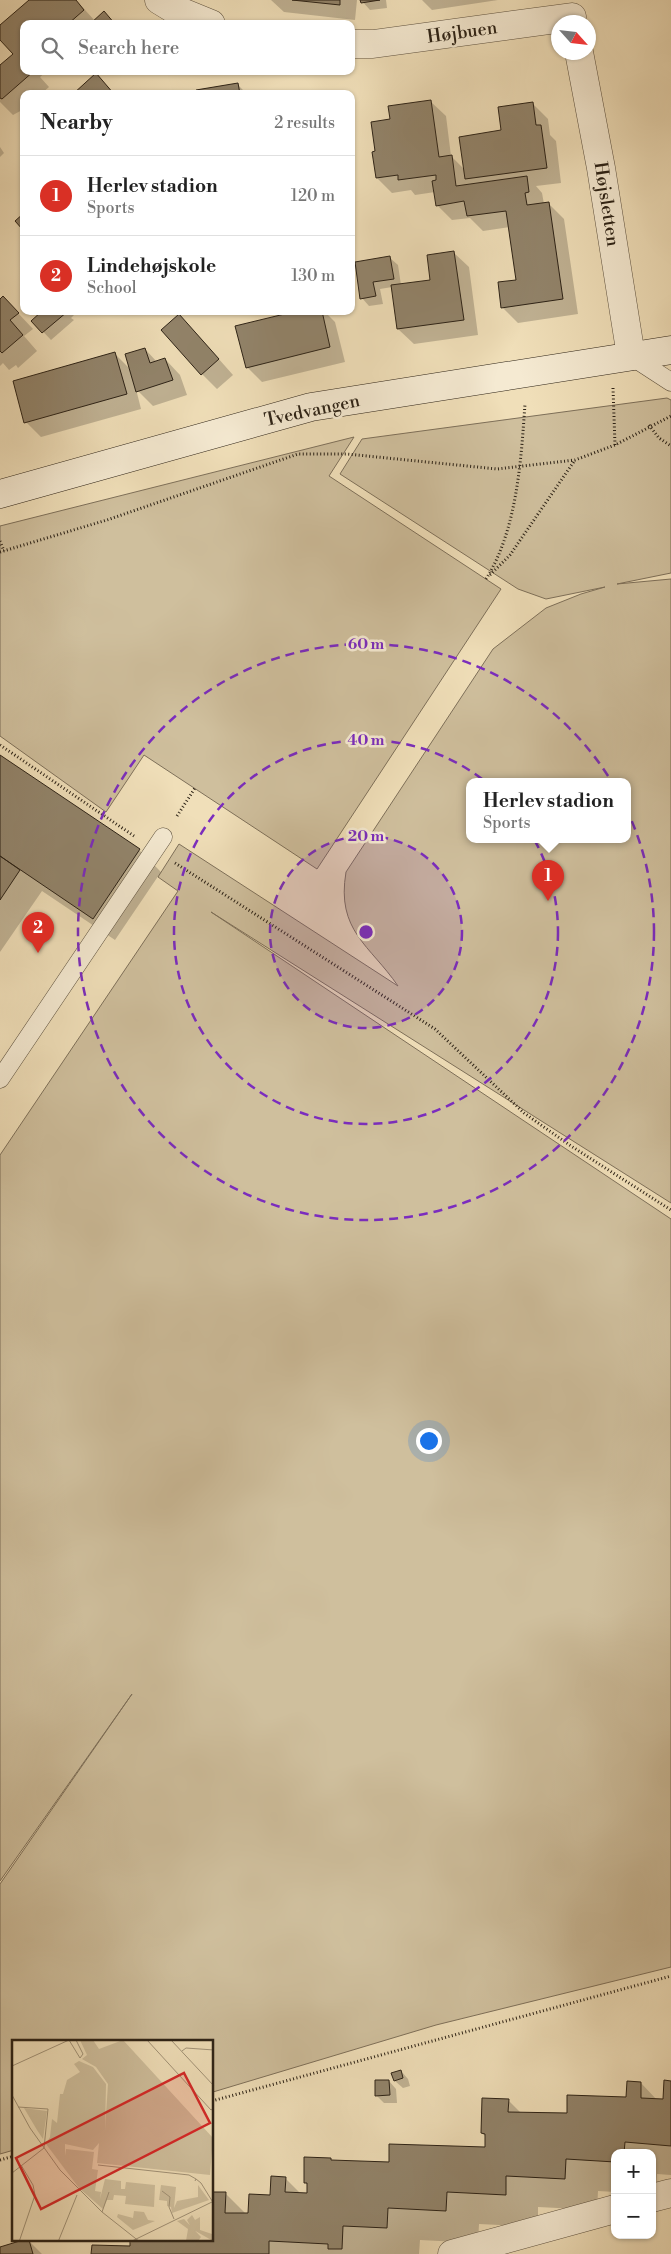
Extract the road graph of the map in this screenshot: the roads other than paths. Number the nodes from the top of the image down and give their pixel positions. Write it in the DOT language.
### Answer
graph roads {
  1 [pos="159,0"];
  2 [pos="572,13"];
  3 [pos="201,20"];
  4 [pos="355,44"];
  5 [pos="581,60"];
  6 [pos="671,350"];
  7 [pos="621,358"];
  8 [pos="671,382"];
  9 [pos="0,494"];
  10 [pos="159,843"];
  11 [pos="0,1079"];
  12 [pos="671,2193"];
  13 [pos="656,2197"];
  14 [pos="611,2210"];
  15 [pos="452,2254"];
  1 -- 3 [label="street"];
  2 -- 4 [label="street, Højbuen"];
  5 -- 7 [label="street, Højsletten"];
  6 -- 7 [label="street, Tvedvangen"];
  7 -- 8 [label="lane"];
  7 -- 9 [label="street, Tvedvangen"];
  10 -- 11 [label="lane"];
  12 -- 13 [label="street"];
  14 -- 15 [label="street"];
}
